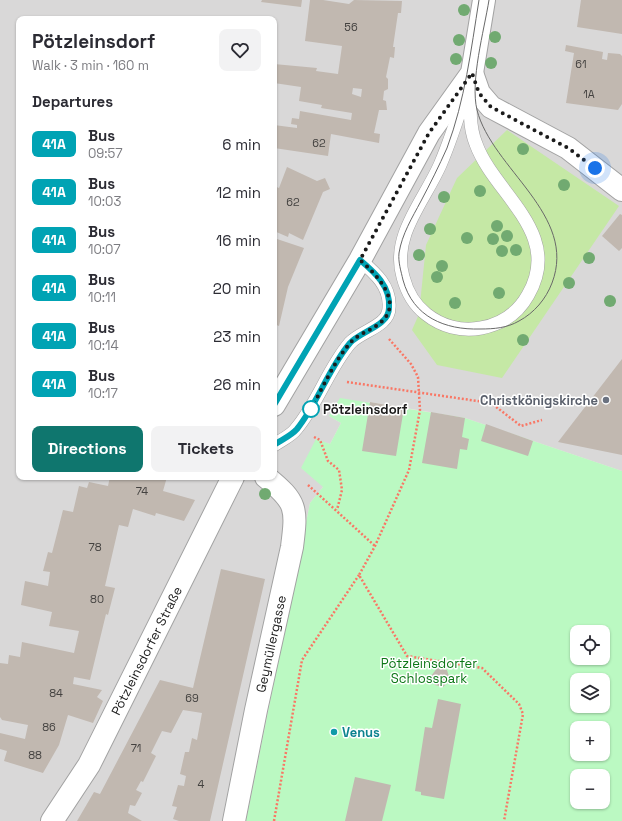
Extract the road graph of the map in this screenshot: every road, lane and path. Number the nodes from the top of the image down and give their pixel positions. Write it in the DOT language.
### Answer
graph roads {
  1 [pos="484,0"];
  2 [pos="472,73"];
  3 [pos="622,190"];
  4 [pos="360,260"];
  5 [pos="388,337"];
  6 [pos="345,382"];
  7 [pos="419,391"];
  8 [pos="277,400"];
  9 [pos="542,420"];
  10 [pos="309,434"];
  11 [pos="277,443"];
  12 [pos="231,480"];
  13 [pos="269,480"];
  14 [pos="307,484"];
  15 [pos="337,510"];
  16 [pos="375,546"];
  17 [pos="359,575"];
  18 [pos="52,821"];
  19 [pos="234,821"];
  20 [pos="274,821"];
  21 [pos="504,821"];
  1 -- 2 [label="street"];
  2 -- 2 [label="lane"];
  2 -- 3 [label="street"];
  2 -- 4 [label="street"];
  4 -- 8 [label="street"];
  4 -- 11 [label="lane"];
  5 -- 7 [label="path"];
  6 -- 7 [label="path"];
  7 -- 9 [label="path"];
  7 -- 16 [label="path"];
  10 -- 15 [label="path"];
  12 -- 18 [label="street, Pötzleinsdorfer Straße"];
  13 -- 19 [label="street, Geymüllergasse"];
  14 -- 15 [label="path"];
  15 -- 16 [label="path"];
  16 -- 17 [label="path"];
  17 -- 20 [label="path"];
  17 -- 21 [label="path"];
}
